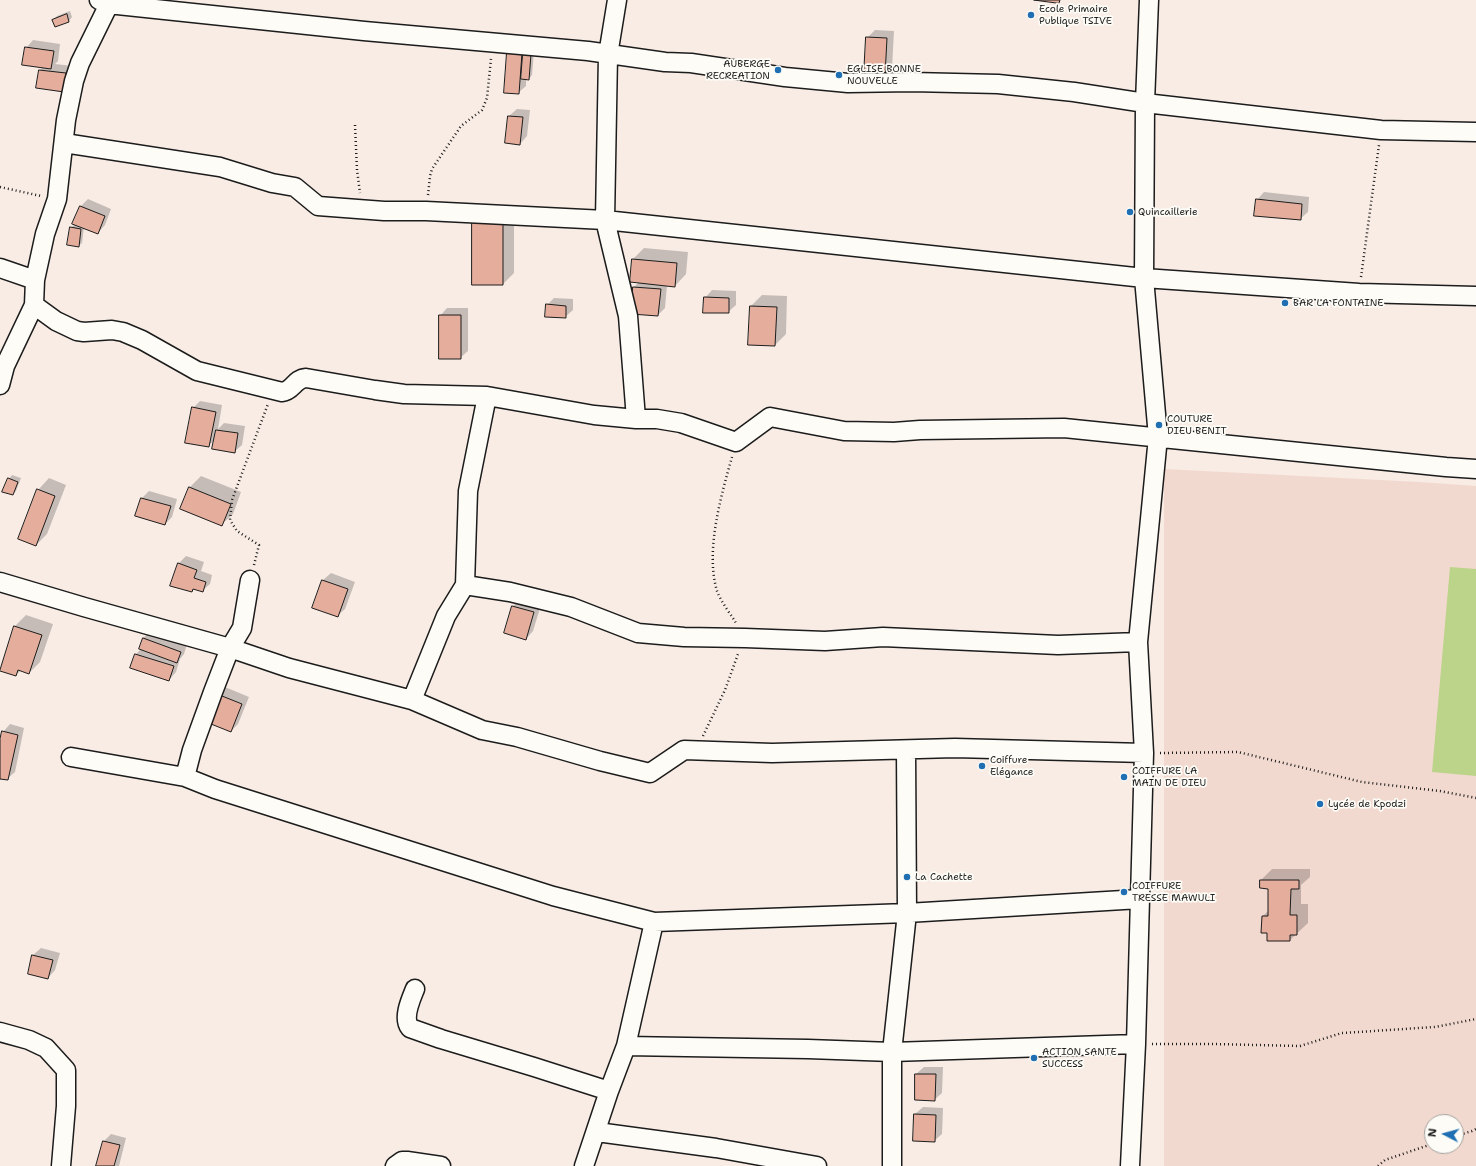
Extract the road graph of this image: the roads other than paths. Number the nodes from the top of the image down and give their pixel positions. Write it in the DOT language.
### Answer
graph roads {
  1 [pos="617,0"];
  2 [pos="1149,0"];
  3 [pos="106,1"];
  4 [pos="608,55"];
  5 [pos="1145,103"];
  6 [pos="1476,132"];
  7 [pos="64,143"];
  8 [pos="605,220"];
  9 [pos="0,268"];
  10 [pos="1144,278"];
  11 [pos="35,280"];
  12 [pos="1476,296"];
  13 [pos="34,305"];
  14 [pos="0,385"];
  15 [pos="487,396"];
  16 [pos="636,419"];
  17 [pos="1158,436"];
  18 [pos="1476,469"];
  19 [pos="250,580"];
  20 [pos="0,582"];
  21 [pos="465,585"];
  22 [pos="1138,642"];
  23 [pos="230,648"];
  24 [pos="412,700"];
  25 [pos="906,750"];
  26 [pos="1144,753"];
  27 [pos="71,757"];
  28 [pos="185,777"];
  29 [pos="1140,899"];
  30 [pos="906,912"];
  31 [pos="654,922"];
  32 [pos="415,989"];
  33 [pos="0,1032"];
  34 [pos="1136,1044"];
  35 [pos="626,1046"];
  36 [pos="892,1052"];
  37 [pos="609,1091"];
  38 [pos="597,1132"];
  39 [pos="61,1166"];
  40 [pos="395,1166"];
  41 [pos="441,1166"];
  42 [pos="584,1166"];
  43 [pos="817,1166"];
  44 [pos="892,1166"];
  45 [pos="1130,1166"];
  1 -- 4 [label="street"];
  2 -- 5 [label="street"];
  3 -- 4 [label="street"];
  3 -- 7 [label="street"];
  4 -- 5 [label="street"];
  4 -- 8 [label="street"];
  5 -- 6 [label="street"];
  5 -- 10 [label="street"];
  7 -- 8 [label="street"];
  7 -- 11 [label="street"];
  8 -- 10 [label="street"];
  8 -- 16 [label="street"];
  9 -- 11 [label="street"];
  10 -- 12 [label="street"];
  10 -- 17 [label="street"];
  11 -- 13 [label="street"];
  13 -- 14 [label="street"];
  13 -- 15 [label="street"];
  15 -- 16 [label="street"];
  15 -- 21 [label="street"];
  16 -- 17 [label="street"];
  17 -- 18 [label="street"];
  17 -- 22 [label="street"];
  19 -- 23 [label="street"];
  20 -- 23 [label="street"];
  21 -- 22 [label="street"];
  21 -- 24 [label="street"];
  22 -- 26 [label="street"];
  23 -- 24 [label="street"];
  23 -- 28 [label="street"];
  24 -- 25 [label="street"];
  25 -- 26 [label="street"];
  25 -- 30 [label="street"];
  26 -- 29 [label="street"];
  27 -- 28 [label="street"];
  28 -- 31 [label="street"];
  29 -- 30 [label="street"];
  29 -- 34 [label="street"];
  30 -- 31 [label="street"];
  30 -- 36 [label="street"];
  31 -- 35 [label="street"];
  32 -- 37 [label="street"];
  33 -- 39 [label="street"];
  34 -- 36 [label="street"];
  34 -- 45 [label="street"];
  35 -- 36 [label="street"];
  35 -- 37 [label="street"];
  36 -- 44 [label="street"];
  37 -- 38 [label="street"];
  38 -- 42 [label="street"];
  38 -- 43 [label="street"];
  40 -- 41 [label="street"];
}
